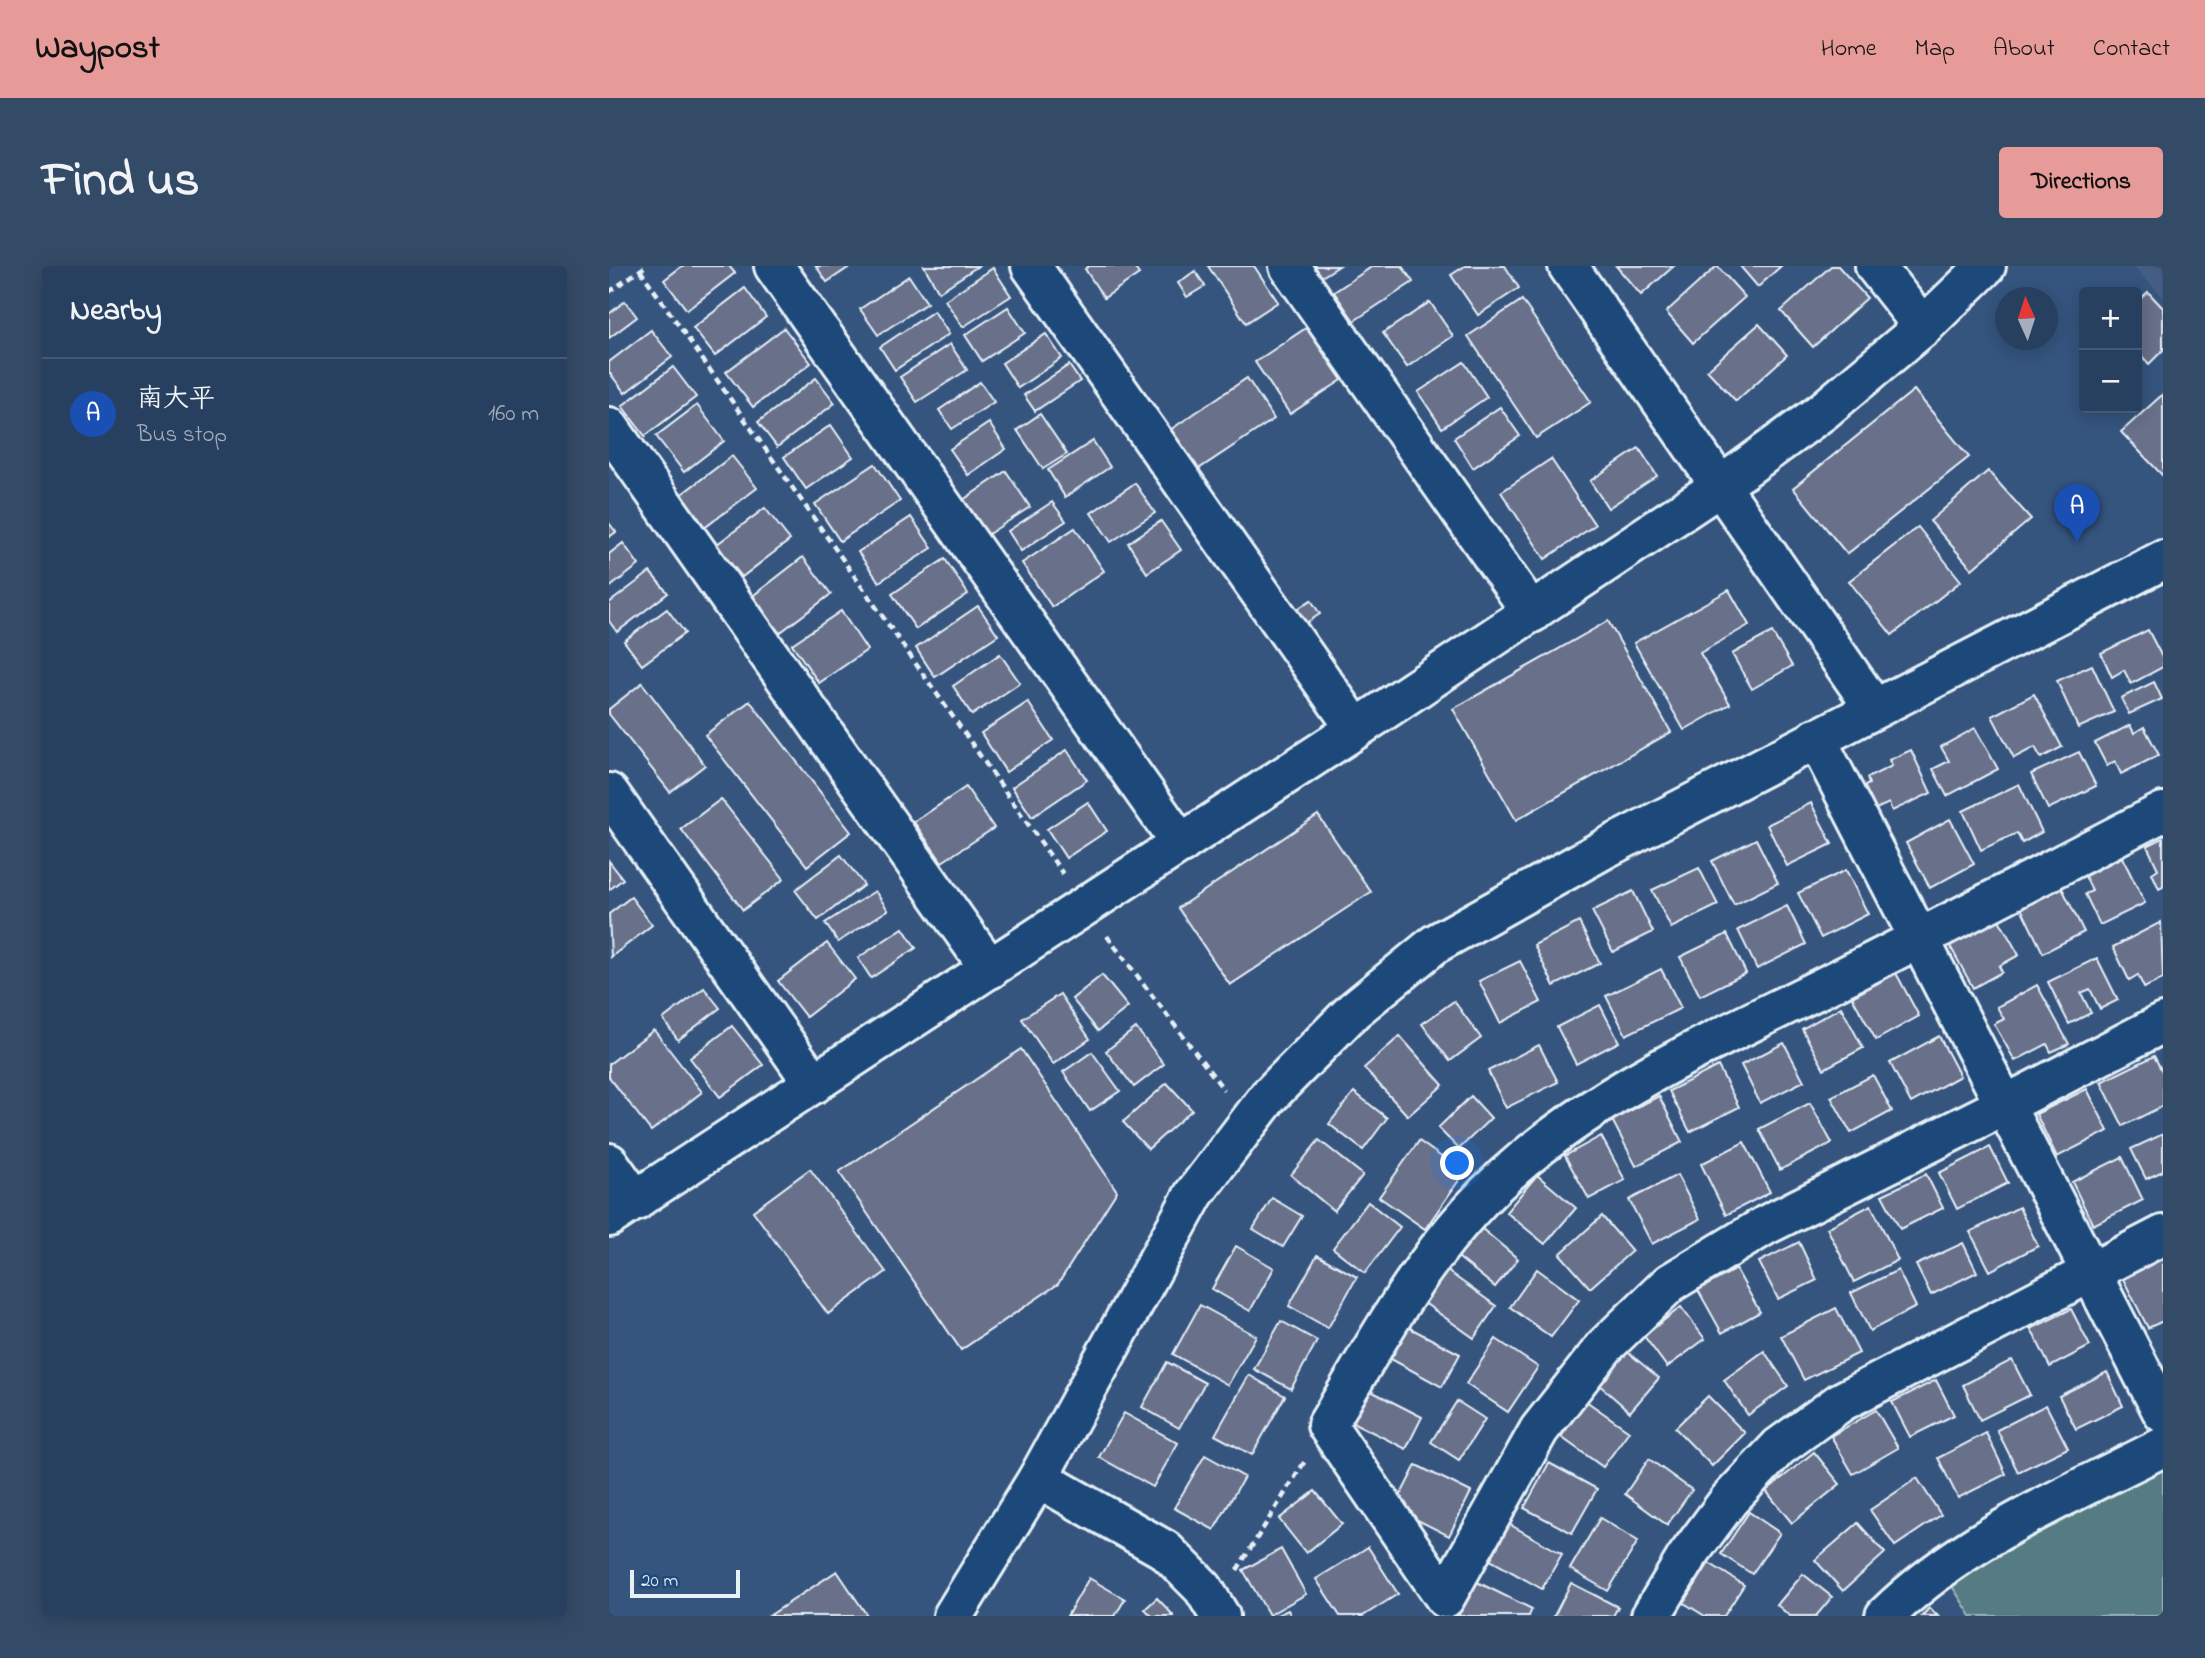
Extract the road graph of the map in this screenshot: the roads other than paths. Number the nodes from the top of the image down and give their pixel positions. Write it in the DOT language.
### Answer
graph roads {
  1 [pos="774,266"];
  2 [pos="1031,266"];
  3 [pos="1289,266"];
  4 [pos="1568,266"];
  5 [pos="1875,266"];
  6 [pos="1986,266"];
  7 [pos="1923,327"];
  8 [pos="609,427"];
  9 [pos="1721,485"];
  10 [pos="2163,560"];
  11 [pos="1532,613"];
  12 [pos="1874,708"];
  13 [pos="1356,729"];
  14 [pos="1816,738"];
  15 [pos="609,793"];
  16 [pos="2163,812"];
  17 [pos="1181,844"];
  18 [pos="1919,939"];
  19 [pos="990,969"];
  20 [pos="2163,1023"];
  21 [pos="814,1084"];
  22 [pos="2005,1105"];
  23 [pos="609,1163"];
  24 [pos="622,1209"];
  25 [pos="2163,1235"];
  26 [pos="2091,1272"];
  27 [pos="2163,1413"];
  28 [pos="2163,1447"];
  29 [pos="1038,1478"];
  30 [pos="1217,1611"];
  31 [pos="953,1616"];
  32 [pos="1651,1616"];
  33 [pos="1885,1616"];
  1 -- 17 [label="street"];
  2 -- 13 [label="street"];
  3 -- 11 [label="street"];
  4 -- 9 [label="street"];
  5 -- 7 [label="street"];
  6 -- 7 [label="street"];
  7 -- 9 [label="street"];
  8 -- 19 [label="street"];
  9 -- 11 [label="street"];
  9 -- 12 [label="street"];
  10 -- 12 [label="street"];
  11 -- 13 [label="street"];
  12 -- 14 [label="street"];
  13 -- 17 [label="street"];
  14 -- 18 [label="street"];
  14 -- 29 [label="street"];
  15 -- 21 [label="street"];
  16 -- 18 [label="street"];
  17 -- 19 [label="street"];
  18 -- 22 [label="street"];
  18 -- 22 [label="street"];
  19 -- 21 [label="street"];
  20 -- 22 [label="street"];
  21 -- 24 [label="street"];
  22 -- 26 [label="street"];
  23 -- 24 [label="street"];
  25 -- 26 [label="street"];
  26 -- 27 [label="street"];
  26 -- 32 [label="street"];
  28 -- 33 [label="street"];
  29 -- 30 [label="street"];
  29 -- 31 [label="street"];
}
